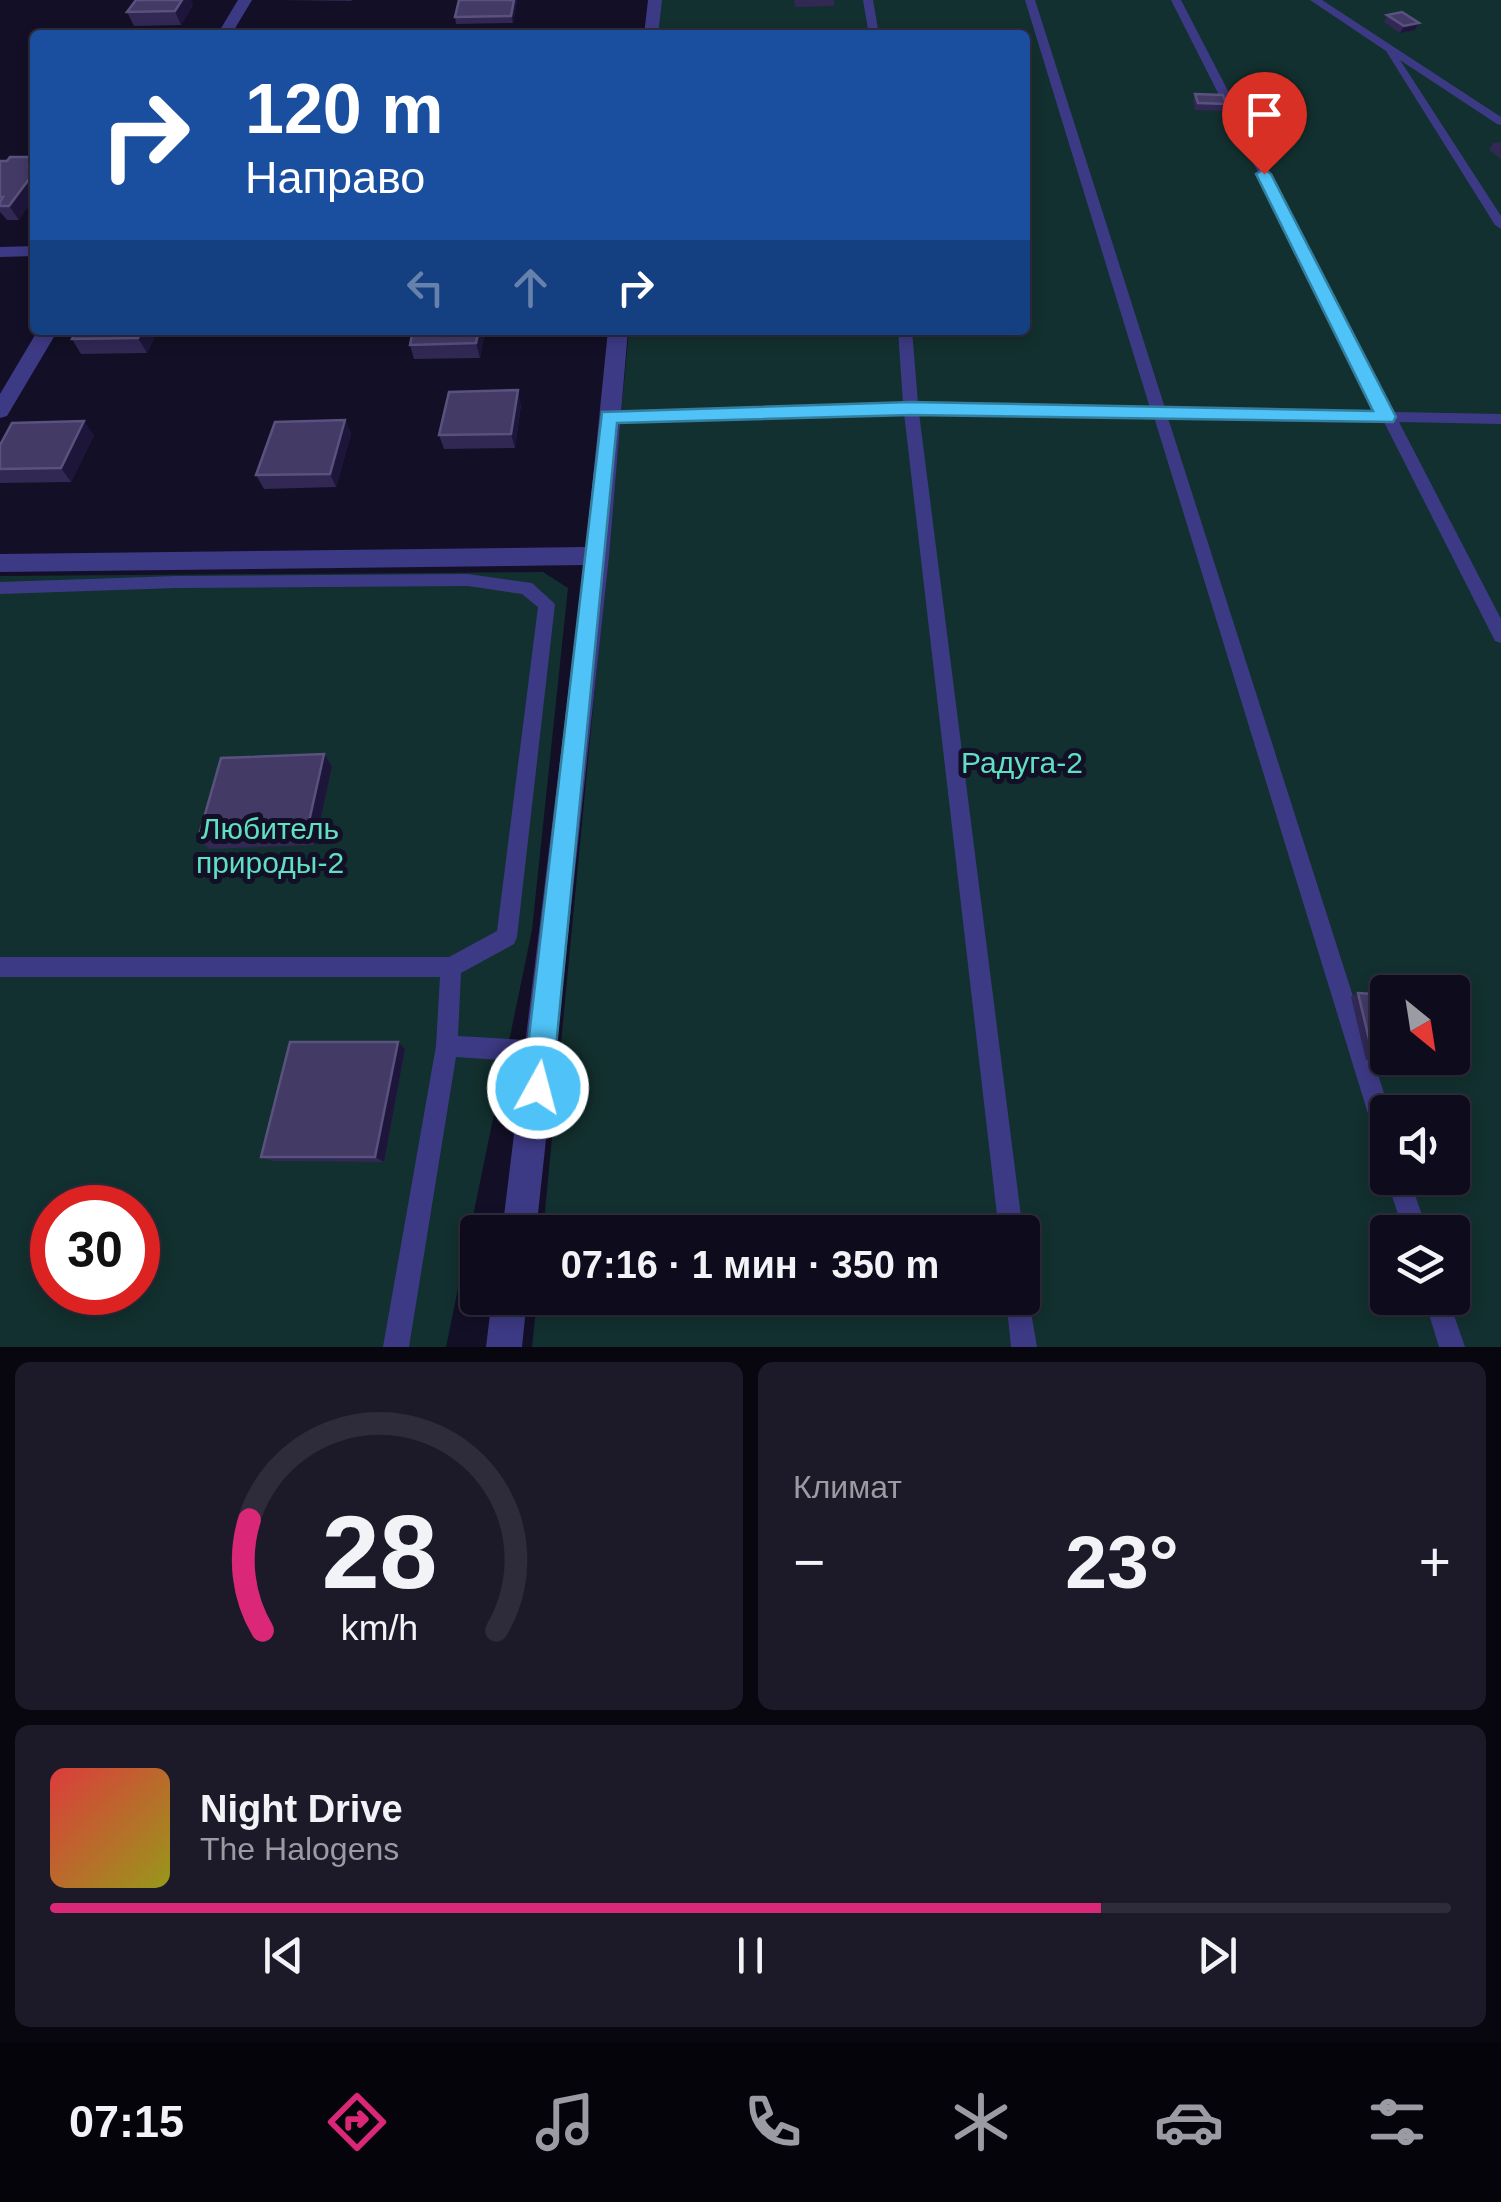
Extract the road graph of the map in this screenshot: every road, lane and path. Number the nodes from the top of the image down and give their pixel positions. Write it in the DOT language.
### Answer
graph roads {
  1 [pos="245,0"];
  2 [pos="655,0"];
  3 [pos="868,0"];
  4 [pos="1030,0"];
  5 [pos="1176,0"];
  6 [pos="1315,0"];
  7 [pos="227,30"];
  8 [pos="652,30"];
  9 [pos="873,30"];
  10 [pos="1386,46"];
  11 [pos="1501,122"];
  12 [pos="1501,225"];
  13 [pos="30,251"];
  14 [pos="0,252"];
  15 [pos="45,335"];
  16 [pos="617,335"];
  17 [pos="905,335"];
  18 [pos="911,408"];
  19 [pos="0,412"];
  20 [pos="1158,414"];
  21 [pos="608,417"];
  22 [pos="1386,417"];
  23 [pos="1501,419"];
  24 [pos="597,556"];
  25 [pos="0,563"];
  26 [pos="0,588"];
  27 [pos="1501,636"];
  28 [pos="451,967"];
  29 [pos="0,968"];
  30 [pos="447,1046"];
  31 [pos="542,1052"];
  32 [pos="1373,1095"];
  33 [pos="521,1215"];
  34 [pos="1009,1215"];
  35 [pos="508,1315"];
  36 [pos="1020,1315"];
  37 [pos="1442,1315"];
  38 [pos="396,1347"];
  39 [pos="504,1347"];
  40 [pos="1024,1347"];
  41 [pos="1452,1347"];
  1 -- 7 [label="street"];
  2 -- 8 [label="street"];
  3 -- 9 [label="lane"];
  4 -- 20 [label="lane"];
  5 -- 22 [label="lane"];
  6 -- 10 [label="lane"];
  10 -- 11 [label="lane"];
  10 -- 12 [label="lane"];
  13 -- 14 [label="street"];
  15 -- 19 [label="street"];
  16 -- 21 [label="street"];
  17 -- 18 [label="lane"];
  18 -- 20 [label="lane"];
  18 -- 21 [label="lane"];
  18 -- 34 [label="lane"];
  20 -- 22 [label="lane"];
  20 -- 32 [label="lane"];
  21 -- 24 [label="street"];
  22 -- 23 [label="lane"];
  22 -- 27 [label="lane"];
  24 -- 25 [label="street"];
  24 -- 31 [label="street"];
  26 -- 28 [label="lane"];
  28 -- 29 [label="lane"];
  28 -- 30 [label="lane"];
  30 -- 31 [label="lane"];
  30 -- 38 [label="lane"];
  31 -- 33 [label="street"];
  35 -- 39 [label="street"];
  36 -- 40 [label="lane"];
  37 -- 41 [label="lane"];
}
